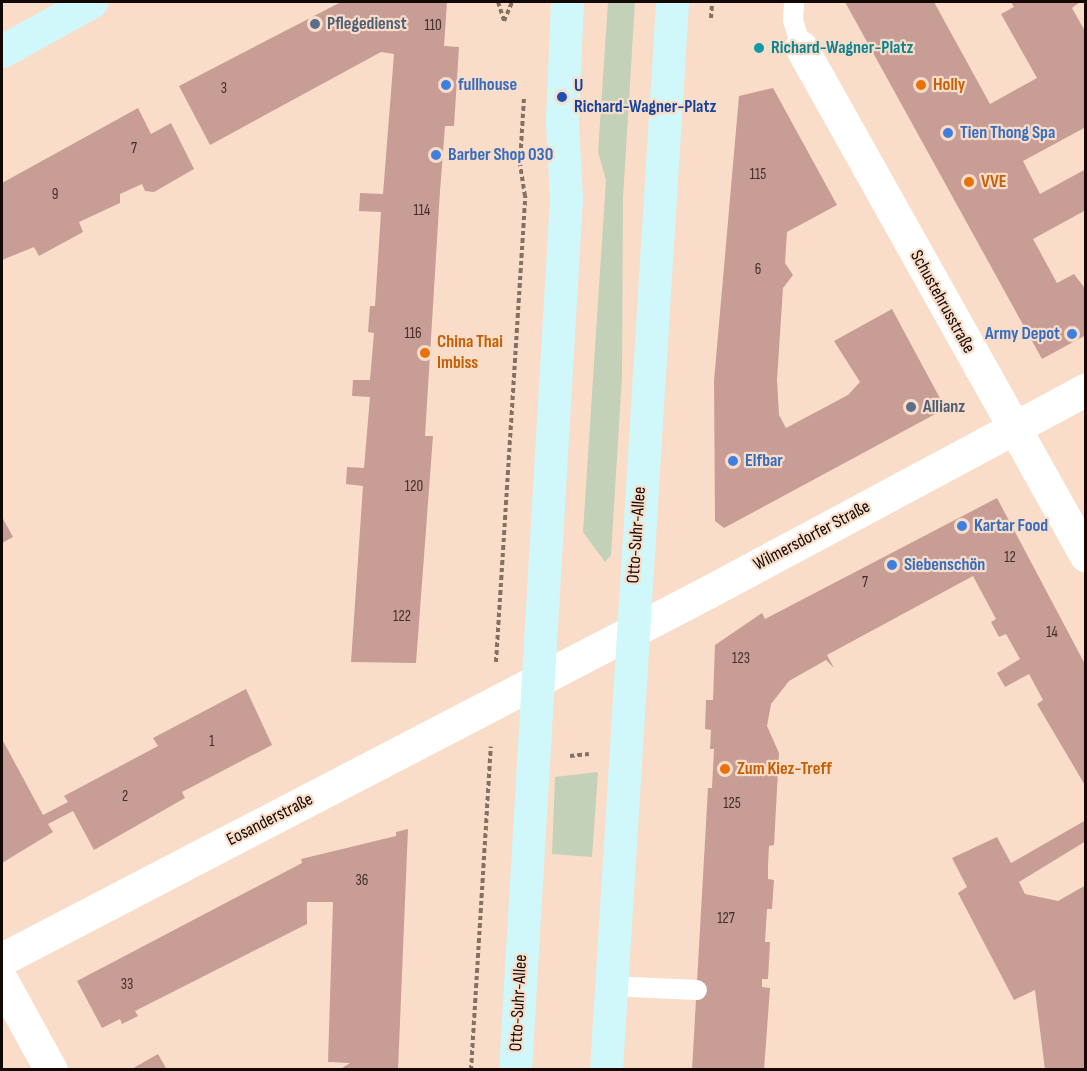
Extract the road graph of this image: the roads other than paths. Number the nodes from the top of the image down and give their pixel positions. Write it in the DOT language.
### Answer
graph roads {
  1 [pos="91,2"];
  2 [pos="567,2"];
  3 [pos="672,2"];
  4 [pos="794,2"];
  5 [pos="801,47"];
  6 [pos="2,51"];
  7 [pos="1086,389"];
  8 [pos="1012,429"];
  9 [pos="1086,556"];
  10 [pos="630,633"];
  11 [pos="538,681"];
  12 [pos="2,959"];
  13 [pos="2,981"];
  14 [pos="611,986"];
  15 [pos="697,990"];
  16 [pos="51,1070"];
  17 [pos="515,1070"];
  18 [pos="606,1070"];
  1 -- 6 [label="main road"];
  2 -- 11 [label="main road, Otto-Suhr-Allee"];
  3 -- 10 [label="main road, Otto-Suhr-Allee"];
  4 -- 5 [label="lane"];
  5 -- 8 [label="street, Schustehrusstraße"];
  7 -- 8 [label="street, Wilmersdorfer Straße"];
  8 -- 9 [label="street, Schustehrusstraße"];
  8 -- 10 [label="street, Wilmersdorfer Straße"];
  10 -- 11 [label="street, Wilmersdorfer Straße"];
  10 -- 14 [label="main road, Otto-Suhr-Allee"];
  11 -- 12 [label="street, Eosanderstraße"];
  11 -- 17 [label="main road, Otto-Suhr-Allee"];
  13 -- 16 [label="street"];
  14 -- 15 [label="lane"];
  14 -- 18 [label="main road, Otto-Suhr-Allee"];
}
